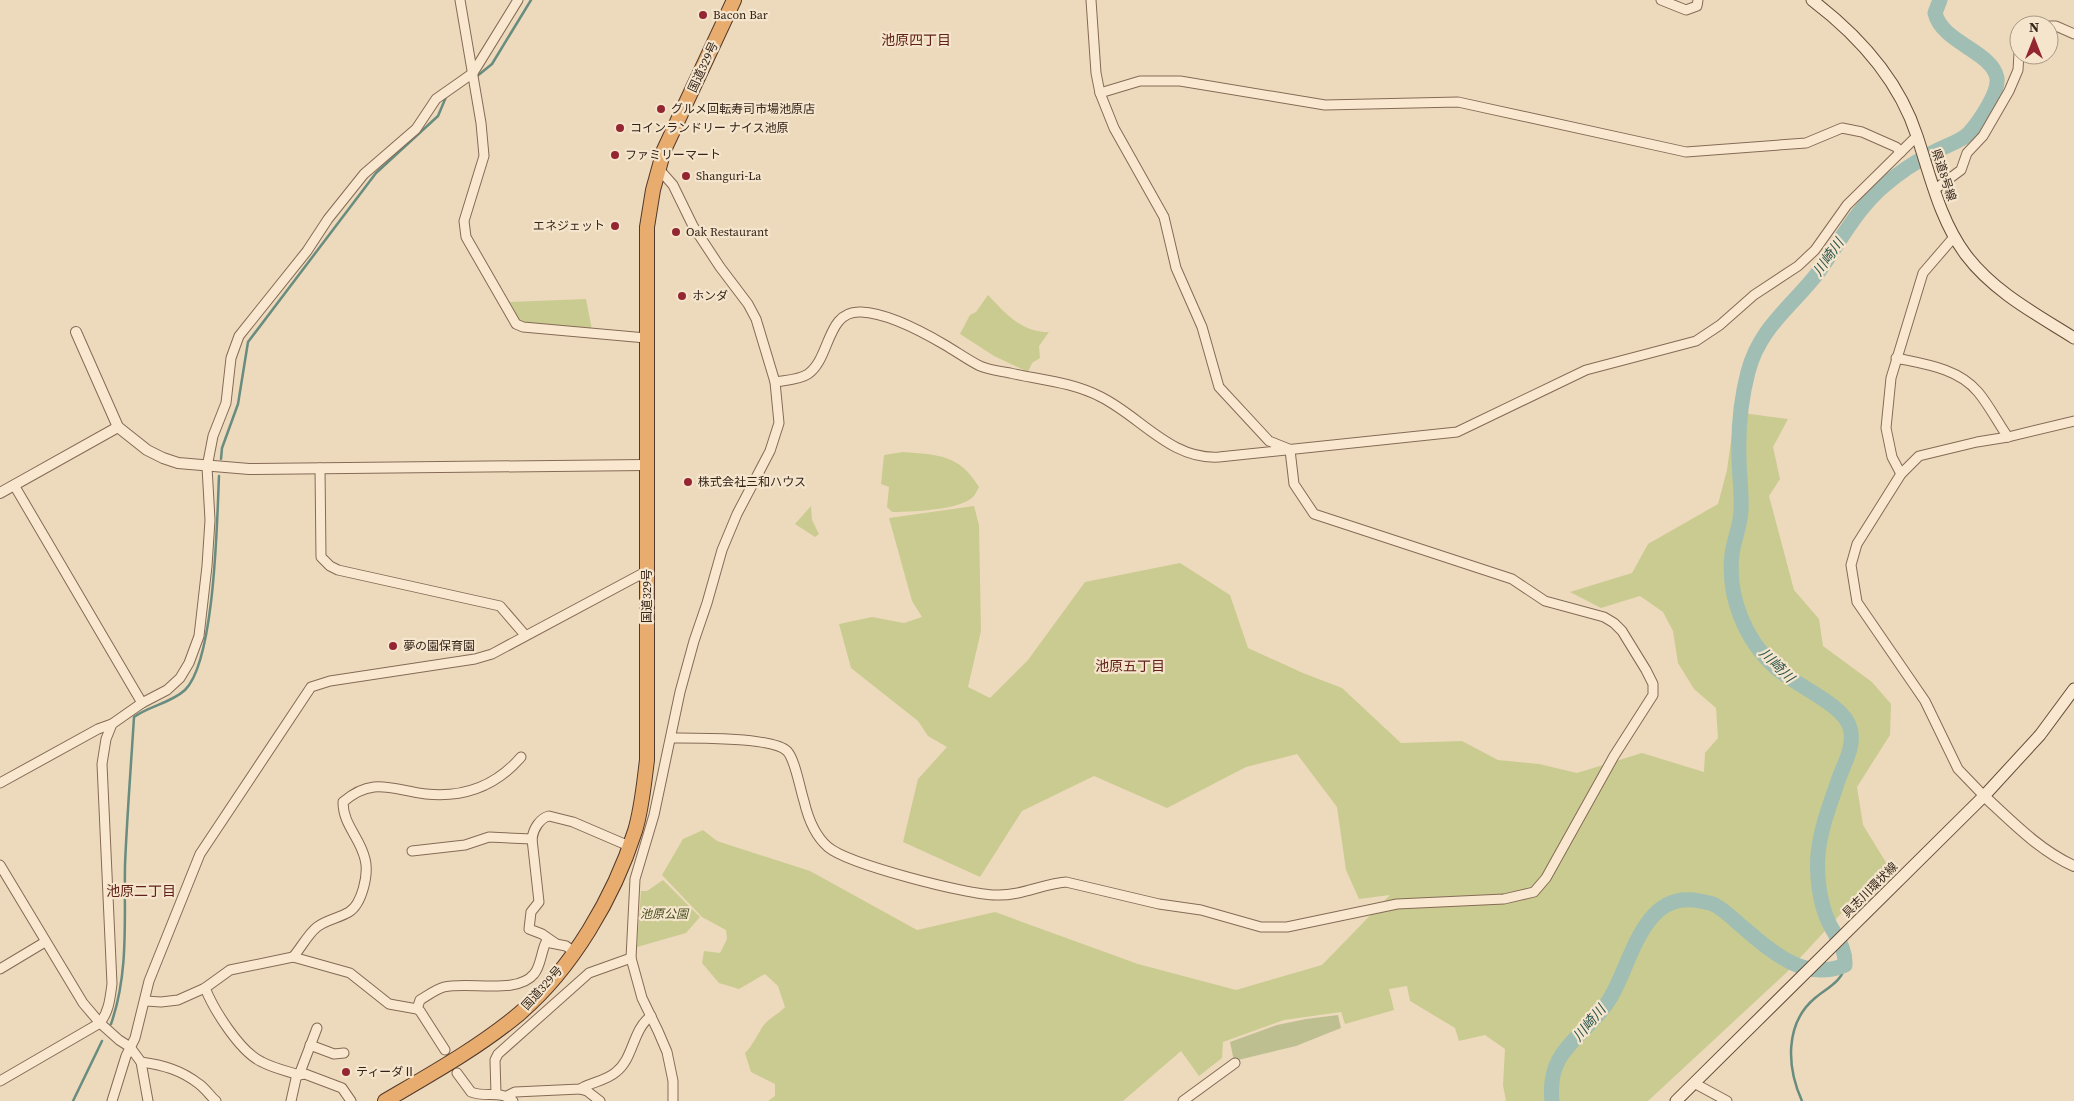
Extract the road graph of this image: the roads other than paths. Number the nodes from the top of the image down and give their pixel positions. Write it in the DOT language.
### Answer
graph roads {
  1 [pos="460,0"];
  2 [pos="518,0"];
  3 [pos="734,0"];
  4 [pos="1091,0"];
  5 [pos="1661,0"];
  6 [pos="1698,0"];
  7 [pos="1812,0"];
  8 [pos="2059,27"];
  9 [pos="2074,34"];
  10 [pos="2018,65"];
  11 [pos="473,73"];
  12 [pos="1100,93"];
  13 [pos="1919,141"];
  14 [pos="1901,152"];
  15 [pos="658,168"];
  16 [pos="1933,187"];
  17 [pos="1954,237"];
  18 [pos="76,332"];
  19 [pos="646,338"];
  20 [pos="2074,338"];
  21 [pos="1896,358"];
  22 [pos="775,382"];
  23 [pos="2074,421"];
  24 [pos="118,427"];
  25 [pos="2008,438"];
  26 [pos="1290,450"];
  27 [pos="646,465"];
  28 [pos="207,466"];
  29 [pos="320,468"];
  30 [pos="1901,474"];
  31 [pos="14,486"];
  32 [pos="0,493"];
  33 [pos="647,571"];
  34 [pos="525,635"];
  35 [pos="2074,689"];
  36 [pos="142,703"];
  37 [pos="112,724"];
  38 [pos="670,738"];
  39 [pos="522,756"];
  40 [pos="0,783"];
  41 [pos="1984,796"];
  42 [pos="639,813"];
  43 [pos="654,815"];
  44 [pos="532,839"];
  45 [pos="629,846"];
  46 [pos="412,852"];
  47 [pos="0,865"];
  48 [pos="2074,866"];
  49 [pos="45,942"];
  50 [pos="555,943"];
  51 [pos="574,952"];
  52 [pos="293,957"];
  53 [pos="630,958"];
  54 [pos="0,969"];
  55 [pos="204,988"];
  56 [pos="146,1001"];
  57 [pos="417,1009"];
  58 [pos="651,1016"];
  59 [pos="100,1023"];
  60 [pos="317,1028"];
  61 [pos="310,1045"];
  62 [pos="130,1047"];
  63 [pos="445,1050"];
  64 [pos="344,1053"];
  65 [pos="141,1062"];
  66 [pos="1235,1063"];
  67 [pos="457,1072"];
  68 [pos="298,1074"];
  69 [pos="0,1081"];
  70 [pos="1694,1083"];
  71 [pos="580,1089"];
  72 [pos="496,1094"];
  73 [pos="510,1098"];
  74 [pos="112,1101"];
  75 [pos="148,1101"];
  76 [pos="216,1101"];
  77 [pos="291,1101"];
  78 [pos="351,1101"];
  79 [pos="386,1101"];
  80 [pos="600,1101"];
  81 [pos="673,1101"];
  82 [pos="1183,1101"];
  83 [pos="1676,1101"];
  84 [pos="1727,1101"];
  1 -- 11 [label="street"];
  2 -- 11 [label="street"];
  3 -- 15 [label="highway, 国道329号"];
  4 -- 12 [label="street"];
  5 -- 6 [label="street"];
  7 -- 13 [label="main road, 県道8号線"];
  8 -- 9 [label="street"];
  10 -- 16 [label="street"];
  11 -- 19 [label="street"];
  11 -- 28 [label="street"];
  12 -- 14 [label="street"];
  12 -- 26 [label="street"];
  13 -- 14 [label="street"];
  13 -- 16 [label="main road, 県道8号線"];
  14 -- 26 [label="street"];
  15 -- 19 [label="highway, 国道329号"];
  15 -- 22 [label="street"];
  16 -- 17 [label="main road, 県道8号線"];
  17 -- 20 [label="main road, 県道8号線"];
  17 -- 21 [label="street"];
  18 -- 24 [label="street"];
  19 -- 27 [label="highway, 国道329号"];
  21 -- 25 [label="street"];
  21 -- 30 [label="street"];
  22 -- 26 [label="street"];
  22 -- 38 [label="street"];
  23 -- 25 [label="street"];
  24 -- 28 [label="street"];
  24 -- 31 [label="street"];
  25 -- 30 [label="street"];
  26 -- 38 [label="street"];
  27 -- 29 [label="street"];
  27 -- 33 [label="highway, 国道329号"];
  28 -- 29 [label="street"];
  28 -- 36 [label="street"];
  29 -- 34 [label="street"];
  30 -- 41 [label="street"];
  31 -- 32 [label="street"];
  31 -- 36 [label="street"];
  33 -- 34 [label="street"];
  33 -- 42 [label="highway, 国道329号"];
  34 -- 56 [label="street"];
  35 -- 41 [label="main road, 具志川環状線"];
  36 -- 37 [label="street"];
  37 -- 40 [label="street"];
  37 -- 59 [label="street"];
  38 -- 43 [label="street"];
  39 -- 52 [label="street"];
  41 -- 48 [label="street"];
  41 -- 70 [label="main road, 具志川環状線"];
  42 -- 43 [label="street"];
  42 -- 45 [label="highway, 国道329号"];
  43 -- 53 [label="street"];
  44 -- 45 [label="street"];
  44 -- 46 [label="street"];
  44 -- 50 [label="street"];
  45 -- 51 [label="highway, 国道329号"];
  47 -- 49 [label="street"];
  49 -- 54 [label="street"];
  49 -- 59 [label="street"];
  50 -- 51 [label="street"];
  50 -- 57 [label="street"];
  51 -- 79 [label="highway, 国道329号"];
  52 -- 55 [label="street"];
  52 -- 57 [label="street"];
  53 -- 58 [label="street"];
  53 -- 72 [label="street"];
  55 -- 56 [label="street"];
  55 -- 68 [label="street"];
  56 -- 62 [label="street"];
  57 -- 63 [label="street"];
  58 -- 71 [label="street"];
  58 -- 81 [label="street"];
  59 -- 62 [label="street"];
  59 -- 69 [label="street"];
  60 -- 61 [label="street"];
  61 -- 64 [label="street"];
  61 -- 68 [label="street"];
  62 -- 65 [label="street"];
  62 -- 74 [label="street"];
  65 -- 75 [label="street"];
  65 -- 76 [label="street"];
  66 -- 82 [label="street"];
  67 -- 72 [label="street"];
  68 -- 77 [label="street"];
  68 -- 78 [label="street"];
  70 -- 83 [label="main road, 具志川環状線"];
  70 -- 84 [label="street"];
  71 -- 73 [label="street"];
  71 -- 80 [label="street"];
  72 -- 73 [label="street"];
}
